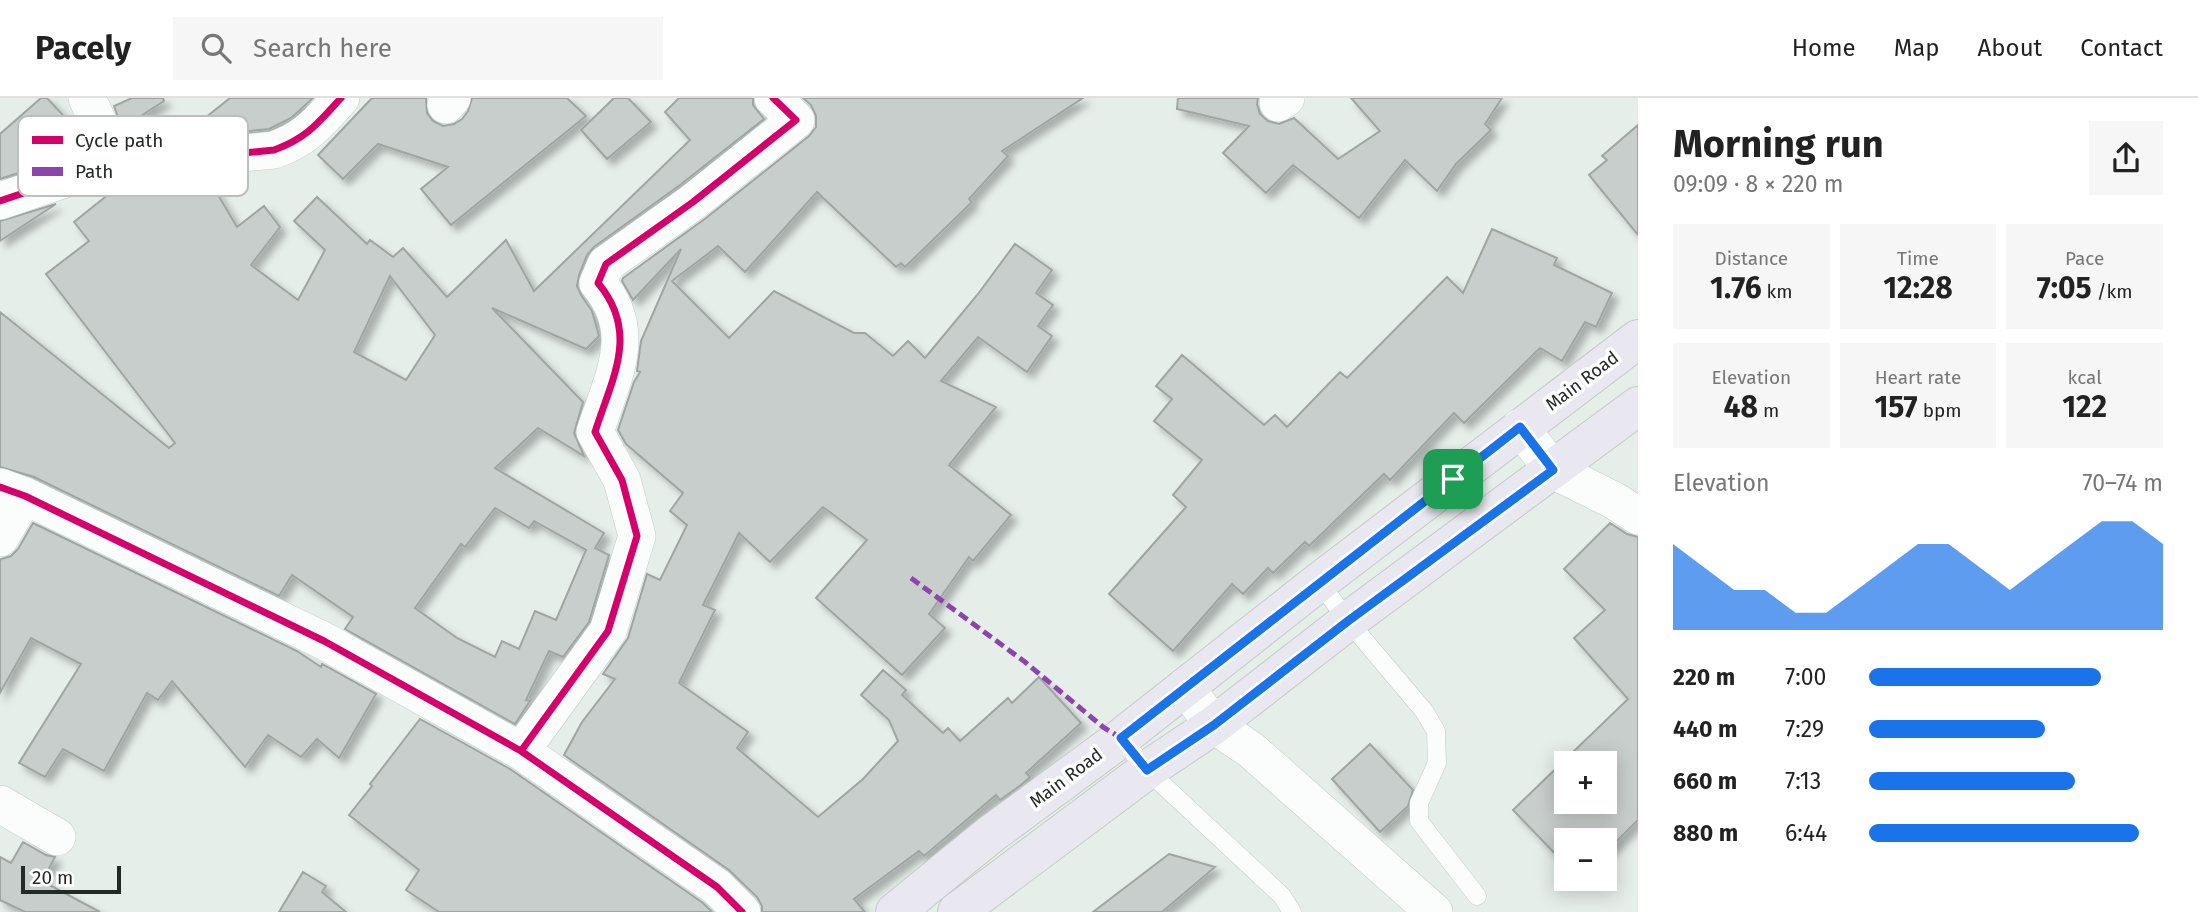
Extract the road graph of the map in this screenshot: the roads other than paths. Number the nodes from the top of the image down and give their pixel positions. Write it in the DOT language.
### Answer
graph roads {
  1 [pos="87,98"];
  2 [pos="341,98"];
  3 [pos="773,98"];
  4 [pos="95,116"];
  5 [pos="248,153"];
  6 [pos="18,195"];
  7 [pos="0,201"];
  8 [pos="1638,339"];
  9 [pos="1638,405"];
  10 [pos="1520,427"];
  11 [pos="1553,470"];
  12 [pos="13,491"];
  13 [pos="1638,516"];
  14 [pos="0,538"];
  15 [pos="1319,582"];
  16 [pos="1348,621"];
  17 [pos="1185,687"];
  18 [pos="1214,725"];
  19 [pos="1121,738"];
  20 [pos="522,751"];
  21 [pos="1147,770"];
  22 [pos="0,804"];
  23 [pos="57,837"];
  24 [pos="1477,896"];
  25 [pos="742,912"];
  26 [pos="895,912"];
  27 [pos="957,912"];
  28 [pos="1292,912"];
  29 [pos="1434,912"];
  1 -- 4 [label="street"];
  2 -- 5 [label="street"];
  3 -- 20 [label="street"];
  6 -- 7 [label="street"];
  8 -- 10 [label="main road, Main Road"];
  9 -- 11 [label="main road"];
  10 -- 11 [label="street"];
  10 -- 15 [label="main road, Main Road"];
  11 -- 13 [label="street"];
  11 -- 16 [label="main road"];
  12 -- 14 [label="street"];
  12 -- 20 [label="street"];
  15 -- 16 [label="lane"];
  15 -- 17 [label="main road, Main Road"];
  16 -- 18 [label="main road"];
  16 -- 24 [label="lane"];
  17 -- 18 [label="street"];
  17 -- 19 [label="main road, Main Road"];
  18 -- 21 [label="main road"];
  18 -- 29 [label="street"];
  19 -- 21 [label="lane"];
  19 -- 26 [label="main road, Main Road"];
  20 -- 25 [label="street"];
  21 -- 27 [label="main road"];
  21 -- 28 [label="lane"];
  22 -- 23 [label="street"];
}
